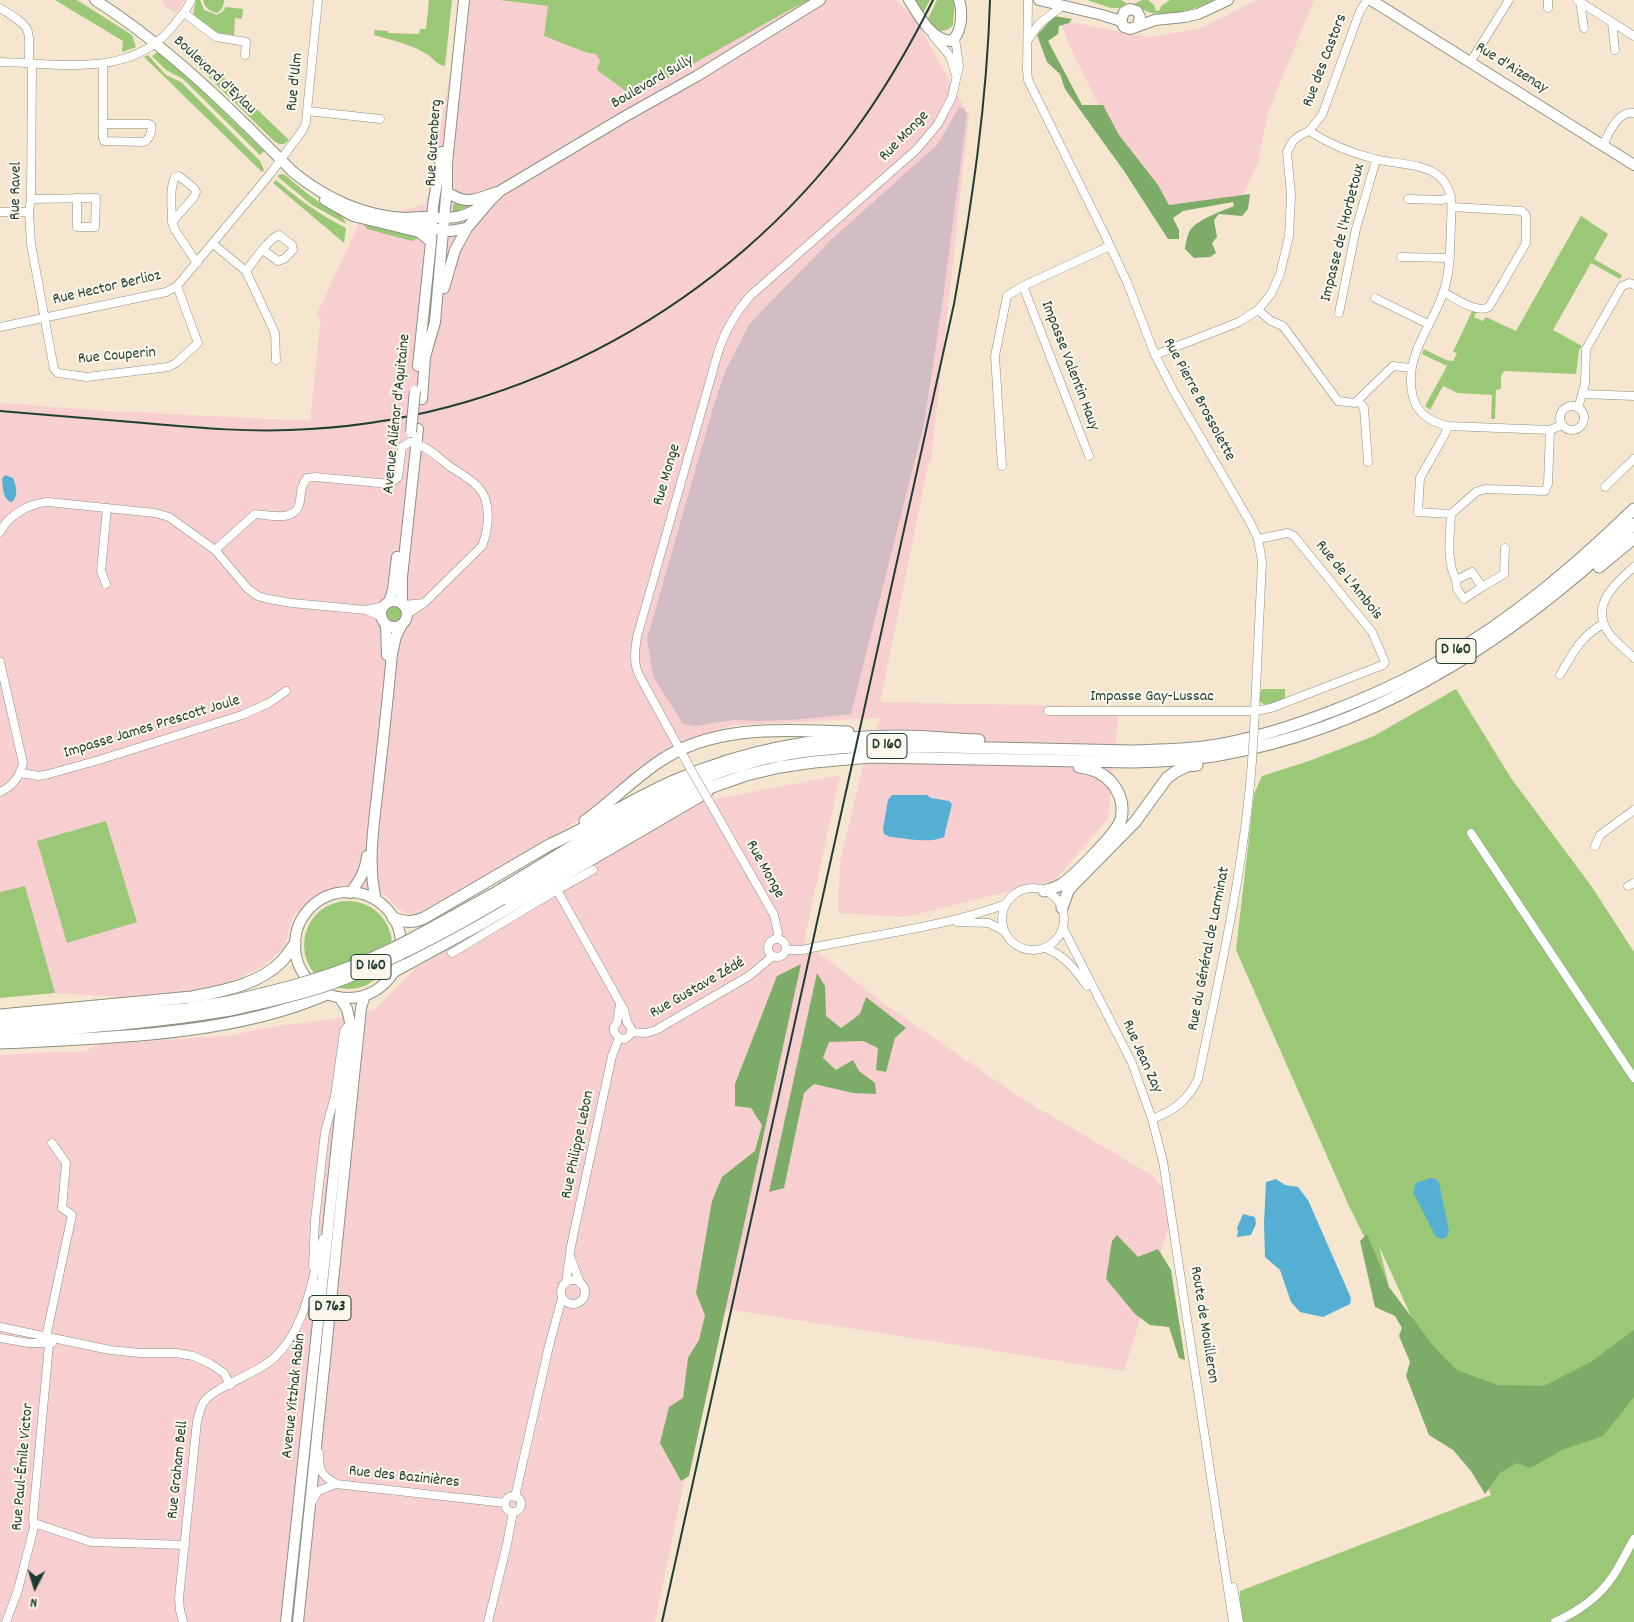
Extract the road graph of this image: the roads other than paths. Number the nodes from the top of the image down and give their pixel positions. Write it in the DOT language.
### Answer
graph roads {
  1 [pos="95,0"];
  2 [pos="191,0"];
  3 [pos="318,0"];
  4 [pos="458,0"];
  5 [pos="464,0"];
  6 [pos="820,0"];
  7 [pos="909,0"];
  8 [pos="1028,0"];
  9 [pos="1039,0"];
  10 [pos="1228,0"];
  11 [pos="1367,0"];
  12 [pos="1371,0"];
  13 [pos="1509,0"];
  14 [pos="1579,1"];
  15 [pos="961,2"];
  16 [pos="1067,3"];
  17 [pos="0,8"];
  18 [pos="184,12"];
  19 [pos="1139,14"];
  20 [pos="1122,16"];
  21 [pos="1155,20"];
  22 [pos="1612,22"];
  23 [pos="1138,25"];
  24 [pos="928,28"];
  25 [pos="1584,28"];
  26 [pos="1634,36"];
  27 [pos="955,38"];
  28 [pos="1028,40"];
  29 [pos="156,43"];
  30 [pos="1615,50"];
  31 [pos="245,55"];
  32 [pos="0,62"];
  33 [pos="1471,62"];
  34 [pos="30,63"];
  35 [pos="103,64"];
  36 [pos="956,77"];
  37 [pos="307,111"];
  38 [pos="1634,113"];
  39 [pos="380,119"];
  40 [pos="103,124"];
  41 [pos="1309,131"];
  42 [pos="1603,145"];
  43 [pos="281,160"];
  44 [pos="1376,160"];
  45 [pos="1634,164"];
  46 [pos="305,182"];
  47 [pos="500,191"];
  48 [pos="447,192"];
  49 [pos="1451,197"];
  50 [pos="77,198"];
  51 [pos="31,199"];
  52 [pos="1408,199"];
  53 [pos="490,201"];
  54 [pos="1452,207"];
  55 [pos="0,212"];
  56 [pos="29,212"];
  57 [pos="172,222"];
  58 [pos="438,223"];
  59 [pos="394,225"];
  60 [pos="467,228"];
  61 [pos="431,242"];
  62 [pos="212,244"];
  63 [pos="1110,246"];
  64 [pos="263,250"];
  65 [pos="1401,257"];
  66 [pos="1450,258"];
  67 [pos="197,262"];
  68 [pos="246,271"];
  69 [pos="1634,285"];
  70 [pos="177,286"];
  71 [pos="1023,286"];
  72 [pos="1443,292"];
  73 [pos="1375,298"];
  74 [pos="1258,310"];
  75 [pos="1339,313"];
  76 [pos="45,318"];
  77 [pos="436,322"];
  78 [pos="1428,324"];
  79 [pos="0,326"];
  80 [pos="429,342"];
  81 [pos="1155,355"];
  82 [pos="276,360"];
  83 [pos="1411,368"];
  84 [pos="1583,394"];
  85 [pos="418,395"];
  86 [pos="1634,396"];
  87 [pos="1358,400"];
  88 [pos="1578,408"];
  89 [pos="1562,425"];
  90 [pos="1448,426"];
  91 [pos="1550,430"];
  92 [pos="414,437"];
  93 [pos="1089,456"];
  94 [pos="1634,459"];
  95 [pos="1368,462"];
  96 [pos="1002,466"];
  97 [pos="1605,486"];
  98 [pos="1634,502"];
  99 [pos="108,508"];
  100 [pos="1634,509"];
  101 [pos="1451,514"];
  102 [pos="1634,524"];
  103 [pos="0,532"];
  104 [pos="1634,538"];
  105 [pos="1258,539"];
  106 [pos="1506,548"];
  107 [pos="215,550"];
  108 [pos="1634,567"];
  109 [pos="1456,580"];
  110 [pos="106,584"];
  111 [pos="1482,587"];
  112 [pos="386,604"];
  113 [pos="404,608"];
  114 [pos="366,610"];
  115 [pos="384,620"];
  116 [pos="402,624"];
  117 [pos="1603,624"];
  118 [pos="1503,627"];
  119 [pos="1634,658"];
  120 [pos="0,662"];
  121 [pos="1560,675"];
  122 [pos="286,690"];
  123 [pos="1048,711"];
  124 [pos="1255,712"];
  125 [pos="1254,730"];
  126 [pos="901,736"];
  127 [pos="680,750"];
  128 [pos="1062,750"];
  129 [pos="1219,755"];
  130 [pos="1055,761"];
  131 [pos="21,773"];
  132 [pos="719,784"];
  133 [pos="0,792"];
  134 [pos="1634,810"];
  135 [pos="1471,833"];
  136 [pos="551,844"];
  137 [pos="1596,846"];
  138 [pos="593,870"];
  139 [pos="557,890"];
  140 [pos="1044,890"];
  141 [pos="350,893"];
  142 [pos="499,896"];
  143 [pos="376,900"];
  144 [pos="1006,904"];
  145 [pos="1062,908"];
  146 [pos="393,918"];
  147 [pos="940,922"];
  148 [pos="1062,928"];
  149 [pos="1004,931"];
  150 [pos="777,938"];
  151 [pos="295,944"];
  152 [pos="1045,948"];
  153 [pos="786,950"];
  154 [pos="452,953"];
  155 [pos="773,956"];
  156 [pos="393,972"];
  157 [pos="333,995"];
  158 [pos="365,995"];
  159 [pos="620,1004"];
  160 [pos="228,1006"];
  161 [pos="1102,1008"];
  162 [pos="0,1015"];
  163 [pos="350,1022"];
  164 [pos="627,1022"];
  165 [pos="617,1023"];
  166 [pos="0,1024"];
  167 [pos="631,1032"];
  168 [pos="0,1034"];
  169 [pos="619,1038"];
  170 [pos="0,1043"];
  171 [pos="1634,1078"];
  172 [pos="1152,1119"];
  173 [pos="52,1143"];
  174 [pos="328,1222"];
  175 [pos="570,1257"];
  176 [pos="313,1275"];
  177 [pos="566,1283"];
  178 [pos="580,1283"];
  179 [pos="562,1298"];
  180 [pos="574,1304"];
  181 [pos="555,1326"];
  182 [pos="0,1327"];
  183 [pos="0,1338"];
  184 [pos="48,1340"];
  185 [pos="314,1361"];
  186 [pos="230,1385"];
  187 [pos="318,1426"];
  188 [pos="336,1484"];
  189 [pos="515,1497"];
  190 [pos="505,1503"];
  191 [pos="309,1506"];
  192 [pos="512,1512"];
  193 [pos="34,1523"];
  194 [pos="1634,1539"];
  195 [pos="185,1545"];
  196 [pos="6,1622"];
  197 [pos="183,1622"];
  198 [pos="286,1622"];
  199 [pos="298,1622"];
  200 [pos="488,1622"];
  201 [pos="1235,1622"];
  202 [pos="1555,1622"];
  1 -- 29 [label="main road, Boulevard d'Eylau"];
  2 -- 18 [label="street"];
  3 -- 37 [label="street, Rue d'Ulm"];
  4 -- 58 [label="main road, Rue Gutenberg"];
  5 -- 48 [label="main road, Rue Gutenberg"];
  6 -- 47 [label="main road, Boulevard Sully"];
  7 -- 24 [label="main road"];
  8 -- 28 [label="street, Rue Pierre Brossolette"];
  9 -- 16 [label="main road"];
  10 -- 21 [label="main road"];
  11 -- 41 [label="street, Rue des Castors"];
  12 -- 33 [label="main road, Rue d'Aizenay"];
  13 -- 33 [label="street"];
  14 -- 22 [label="street"];
  14 -- 25 [label="street"];
  15 -- 27 [label="main road"];
  16 -- 20 [label="main road"];
  16 -- 28 [label="street"];
  17 -- 34 [label="street, Rue Ravel"];
  18 -- 29 [label="street"];
  18 -- 31 [label="street"];
  19 -- 20 [label="main road"];
  19 -- 21 [label="main road"];
  19 -- 23 [label="main road"];
  20 -- 23 [label="main road"];
  21 -- 23 [label="main road"];
  22 -- 26 [label="street"];
  22 -- 30 [label="street"];
  24 -- 27 [label="main road"];
  24 -- 36 [label="street"];
  27 -- 36 [label="street, Rue Monge"];
  28 -- 63 [label="street, Rue Pierre Brossolette"];
  29 -- 35 [label="street"];
  29 -- 43 [label="main road, Boulevard d'Eylau"];
  32 -- 34 [label="street"];
  33 -- 42 [label="main road, Rue d'Aizenay"];
  34 -- 35 [label="street"];
  34 -- 51 [label="street, Rue Ravel"];
  35 -- 40 [label="street"];
  36 -- 127 [label="street, Rue Monge"];
  37 -- 39 [label="street"];
  37 -- 43 [label="street, Rue d'Ulm"];
  38 -- 42 [label="street"];
  40 -- 40 [label="street"];
  41 -- 44 [label="street"];
  41 -- 74 [label="street, Rue des Castors"];
  42 -- 45 [label="main road, Rue d'Aizenay"];
  43 -- 46 [label="main road, Boulevard d'Eylau"];
  43 -- 62 [label="street, Rue Hector Berlioz"];
  44 -- 49 [label="street"];
  44 -- 75 [label="street, Impasse de l'Horbetoux"];
  46 -- 58 [label="main road, Boulevard d'Eylau"];
  46 -- 59 [label="main road, Boulevard d'Eylau"];
  47 -- 48 [label="main road, Boulevard Sully"];
  47 -- 53 [label="main road, Boulevard Sully"];
  48 -- 58 [label="main road, Rue Gutenberg"];
  49 -- 52 [label="street"];
  49 -- 54 [label="street"];
  50 -- 50 [label="street"];
  50 -- 51 [label="street"];
  51 -- 56 [label="street, Rue Ravel"];
  53 -- 58 [label="main road, Boulevard Sully"];
  53 -- 60 [label="main road, Boulevard Sully"];
  54 -- 66 [label="street"];
  54 -- 72 [label="street"];
  55 -- 56 [label="street"];
  56 -- 76 [label="street, Rue Ravel"];
  57 -- 57 [label="street"];
  57 -- 67 [label="street"];
  58 -- 59 [label="main road, Boulevard d'Eylau"];
  58 -- 60 [label="main road"];
  58 -- 61 [label="main road, Avenue Aliénor d'Aquitaine"];
  58 -- 77 [label="main road, Avenue Aliénor d'Aquitaine"];
  58 -- 80 [label="main road, Avenue Aliénor d'Aquitaine"];
  59 -- 61 [label="main road, Boulevard d'Eylau"];
  60 -- 77 [label="main road, Avenue Aliénor d'Aquitaine"];
  61 -- 85 [label="main road, Avenue Aliénor d'Aquitaine"];
  62 -- 67 [label="street, Rue Hector Berlioz"];
  62 -- 68 [label="street"];
  63 -- 71 [label="street"];
  63 -- 81 [label="street, Rue Pierre Brossolette"];
  64 -- 68 [label="street"];
  65 -- 66 [label="street"];
  66 -- 72 [label="street"];
  67 -- 70 [label="street, Rue Hector Berlioz"];
  68 -- 82 [label="street"];
  69 -- 84 [label="street"];
  70 -- 76 [label="street, Rue Hector Berlioz"];
  70 -- 76 [label="street, Rue Couperin"];
  71 -- 93 [label="street, Impasse Valentin Hauy"];
  71 -- 96 [label="street"];
  72 -- 78 [label="street"];
  73 -- 78 [label="street"];
  74 -- 81 [label="street"];
  74 -- 87 [label="street"];
  76 -- 79 [label="street, Rue Hector Berlioz"];
  77 -- 80 [label="main road, Avenue Aliénor d'Aquitaine"];
  78 -- 83 [label="street"];
  80 -- 85 [label="main road, Avenue Aliénor d'Aquitaine"];
  81 -- 105 [label="street, Rue Pierre Brossolette"];
  83 -- 87 [label="street"];
  83 -- 90 [label="street"];
  84 -- 86 [label="street"];
  84 -- 88 [label="street"];
  85 -- 92 [label="main road, Avenue Aliénor d'Aquitaine"];
  87 -- 95 [label="street"];
  88 -- 89 [label="street"];
  88 -- 89 [label="street"];
  89 -- 91 [label="street"];
  90 -- 91 [label="street"];
  90 -- 101 [label="street"];
  91 -- 101 [label="street"];
  92 -- 107 [label="street"];
  92 -- 112 [label="main road, Avenue Aliénor d'Aquitaine"];
  92 -- 113 [label="main road, Avenue Aliénor d'Aquitaine"];
  92 -- 113 [label="street"];
  94 -- 97 [label="street"];
  98 -- 118 [label="highway, D 160"];
  99 -- 103 [label="street"];
  99 -- 107 [label="street"];
  99 -- 110 [label="street"];
  100 -- 118 [label="highway, D 160"];
  101 -- 109 [label="street"];
  102 -- 118 [label="highway, D 160"];
  104 -- 118 [label="highway, D 160"];
  105 -- 124 [label="street, Rue Pierre Brossolette"];
  105 -- 124 [label="street, Rue de L'Ambois"];
  106 -- 111 [label="street"];
  107 -- 114 [label="street"];
  108 -- 117 [label="street"];
  109 -- 111 [label="street"];
  109 -- 111 [label="street"];
  112 -- 113 [label="main road"];
  112 -- 114 [label="street"];
  112 -- 115 [label="main road"];
  113 -- 116 [label="main road"];
  114 -- 115 [label="street"];
  115 -- 116 [label="main road"];
  115 -- 141 [label="main road"];
  116 -- 143 [label="main road"];
  117 -- 119 [label="street"];
  117 -- 121 [label="street"];
  118 -- 128 [label="highway, D 160"];
  118 -- 129 [label="highway, D 160"];
  120 -- 131 [label="street"];
  122 -- 131 [label="street, Impasse James Prescott Joule"];
  123 -- 124 [label="street, Impasse Gay-Lussac"];
  124 -- 125 [label="street, Rue Pierre Brossolette"];
  125 -- 172 [label="street, Rue du Général de Larminat, bridge"];
  126 -- 127 [label="highway"];
  126 -- 128 [label="highway"];
  126 -- 136 [label="highway"];
  127 -- 136 [label="highway"];
  127 -- 150 [label="street, Rue Monge, bridge"];
  128 -- 142 [label="highway, D 160"];
  129 -- 130 [label="highway, D 160"];
  129 -- 145 [label="highway"];
  130 -- 132 [label="highway, D 160"];
  130 -- 140 [label="highway"];
  131 -- 133 [label="street"];
  132 -- 142 [label="highway, D 160"];
  132 -- 156 [label="highway"];
  134 -- 137 [label="street"];
  135 -- 171 [label="street"];
  136 -- 146 [label="highway"];
  138 -- 139 [label="street"];
  139 -- 154 [label="street"];
  139 -- 159 [label="street"];
  140 -- 144 [label="street"];
  140 -- 145 [label="street"];
  141 -- 143 [label="main road"];
  141 -- 151 [label="main road"];
  142 -- 160 [label="highway, D 160, bridge"];
  143 -- 146 [label="main road"];
  144 -- 147 [label="street"];
  144 -- 149 [label="street"];
  145 -- 148 [label="street"];
  146 -- 156 [label="main road"];
  147 -- 149 [label="street"];
  147 -- 153 [label="street"];
  148 -- 152 [label="street"];
  148 -- 161 [label="street"];
  149 -- 152 [label="street"];
  150 -- 153 [label="street"];
  150 -- 155 [label="street"];
  151 -- 157 [label="main road"];
  151 -- 162 [label="highway"];
  152 -- 161 [label="street"];
  153 -- 155 [label="street"];
  155 -- 167 [label="street, Rue Gustave Zédé"];
  156 -- 158 [label="main road"];
  157 -- 158 [label="main road"];
  157 -- 163 [label="main road, Avenue Yitzhak Rabin / D 763"];
  157 -- 170 [label="highway"];
  158 -- 187 [label="main road, Avenue Yitzhak Rabin / D 763"];
  159 -- 164 [label="street"];
  159 -- 165 [label="street"];
  160 -- 166 [label="highway, D 160"];
  160 -- 168 [label="highway, D 160"];
  161 -- 172 [label="street, Rue Jean Zay"];
  163 -- 174 [label="main road, Avenue Yitzhak Rabin / D 763"];
  163 -- 176 [label="street"];
  164 -- 165 [label="street"];
  164 -- 167 [label="street"];
  165 -- 169 [label="street"];
  167 -- 169 [label="street"];
  169 -- 175 [label="street, Rue Philippe Lebon"];
  172 -- 201 [label="street, Route de Mouilleron"];
  173 -- 184 [label="street, Rue Paul-Émile Victor"];
  174 -- 176 [label="street, Rue Graham Bell"];
  174 -- 185 [label="main road, Avenue Yitzhak Rabin / D 763"];
  175 -- 177 [label="street, Rue Philippe Lebon"];
  175 -- 178 [label="street"];
  176 -- 185 [label="street"];
  176 -- 186 [label="street, Rue Graham Bell"];
  177 -- 178 [label="street"];
  177 -- 179 [label="street"];
  178 -- 180 [label="street"];
  179 -- 180 [label="street"];
  179 -- 181 [label="street"];
  180 -- 181 [label="street"];
  181 -- 189 [label="street"];
  182 -- 184 [label="street"];
  183 -- 184 [label="street"];
  184 -- 186 [label="street"];
  184 -- 193 [label="street, Rue Paul-Émile Victor"];
  185 -- 198 [label="main road, Avenue Yitzhak Rabin / D 763"];
  186 -- 195 [label="street, Rue Graham Bell"];
  187 -- 188 [label="street"];
  187 -- 191 [label="main road, Avenue Yitzhak Rabin / D 763"];
  188 -- 190 [label="street, Rue des Bazinières"];
  188 -- 191 [label="street, Rue des Bazinières"];
  189 -- 190 [label="street"];
  189 -- 192 [label="street"];
  190 -- 192 [label="street"];
  191 -- 199 [label="main road, Avenue Yitzhak Rabin / D 763"];
  192 -- 200 [label="street"];
  193 -- 195 [label="street"];
  193 -- 196 [label="street, Rue Paul-Émile Victor"];
  194 -- 202 [label="street"];
  195 -- 197 [label="street, Rue Graham Bell"];
}
